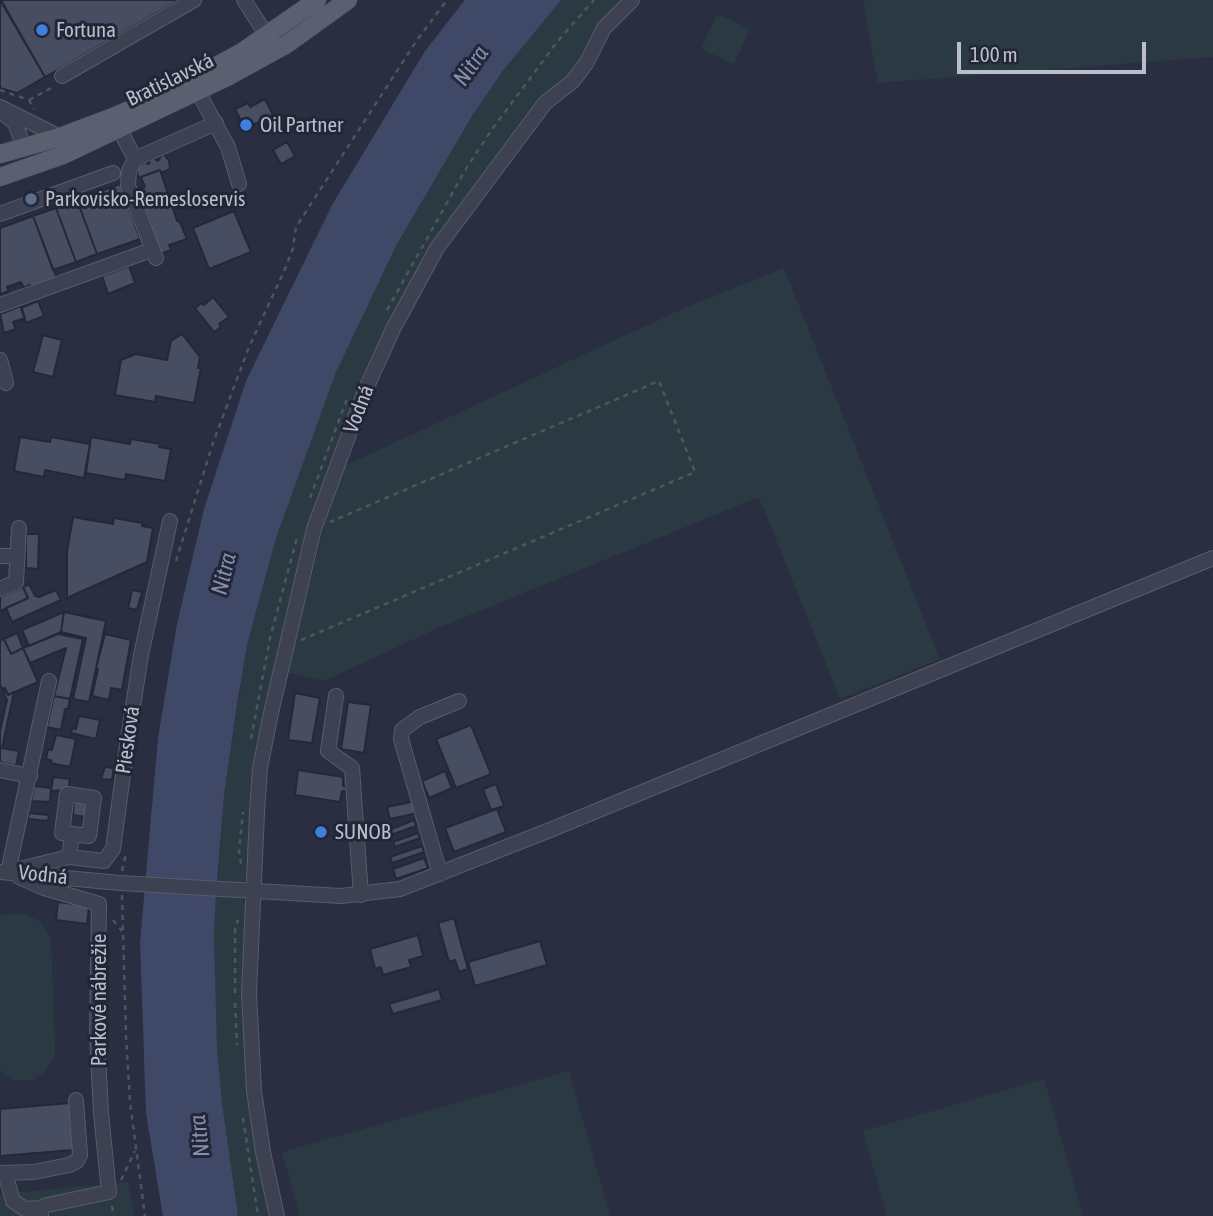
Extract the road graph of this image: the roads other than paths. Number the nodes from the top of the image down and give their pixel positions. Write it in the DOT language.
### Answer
graph roads {
  1 [pos="194,0"];
  2 [pos="244,0"];
  3 [pos="317,0"];
  4 [pos="348,0"];
  5 [pos="632,0"];
  6 [pos="267,36"];
  7 [pos="62,76"];
  8 [pos="198,92"];
  9 [pos="0,109"];
  10 [pos="216,123"];
  11 [pos="120,130"];
  12 [pos="60,137"];
  13 [pos="22,149"];
  14 [pos="0,155"];
  15 [pos="135,159"];
  16 [pos="0,168"];
  17 [pos="113,173"];
  18 [pos="0,177"];
  19 [pos="239,184"];
  20 [pos="0,214"];
  21 [pos="0,305"];
  22 [pos="0,359"];
  23 [pos="6,383"];
  24 [pos="170,521"];
  25 [pos="19,528"];
  26 [pos="0,556"];
  27 [pos="17,556"];
  28 [pos="1213,558"];
  29 [pos="0,589"];
  30 [pos="49,681"];
  31 [pos="336,696"];
  32 [pos="460,701"];
  33 [pos="0,770"];
  34 [pos="30,776"];
  35 [pos="72,834"];
  36 [pos="69,857"];
  37 [pos="4,872"];
  38 [pos="440,874"];
  39 [pos="254,891"];
  40 [pos="360,895"];
  41 [pos="76,1100"];
  42 [pos="3,1173"];
  43 [pos="40,1212"];
  44 [pos="277,1216"];
  1 -- 7 [label="street"];
  2 -- 6 [label="street"];
  3 -- 6 [label="main road, Bratislavská"];
  4 -- 8 [label="main road, Bratislavská"];
  5 -- 39 [label="street, Vodná"];
  6 -- 12 [label="main road, Bratislavská"];
  8 -- 10 [label="street"];
  8 -- 11 [label="main road, Bratislavská"];
  9 -- 12 [label="street"];
  9 -- 13 [label="street"];
  10 -- 15 [label="street"];
  10 -- 19 [label="street"];
  11 -- 15 [label="street"];
  11 -- 18 [label="main road, Bratislavská"];
  12 -- 13 [label="main road, Bratislavská"];
  13 -- 14 [label="main road, Bratislavská"];
  13 -- 16 [label="main road"];
  15 -- 21 [label="street"];
  17 -- 20 [label="street"];
  22 -- 23 [label="street"];
  24 -- 36 [label="street, Piesková"];
  25 -- 27 [label="street"];
  26 -- 27 [label="street"];
  27 -- 29 [label="street"];
  28 -- 38 [label="street, Vodná"];
  30 -- 34 [label="street"];
  31 -- 40 [label="street"];
  32 -- 38 [label="street"];
  33 -- 34 [label="street"];
  34 -- 37 [label="street"];
  35 -- 36 [label="street"];
  36 -- 37 [label="street, Piesková"];
  37 -- 39 [label="street, Vodná"];
  37 -- 43 [label="street, Parkové nábrežie"];
  38 -- 40 [label="street, Vodná"];
  39 -- 40 [label="street, Vodná"];
  39 -- 44 [label="street"];
  41 -- 42 [label="street"];
  42 -- 43 [label="street"];
}
